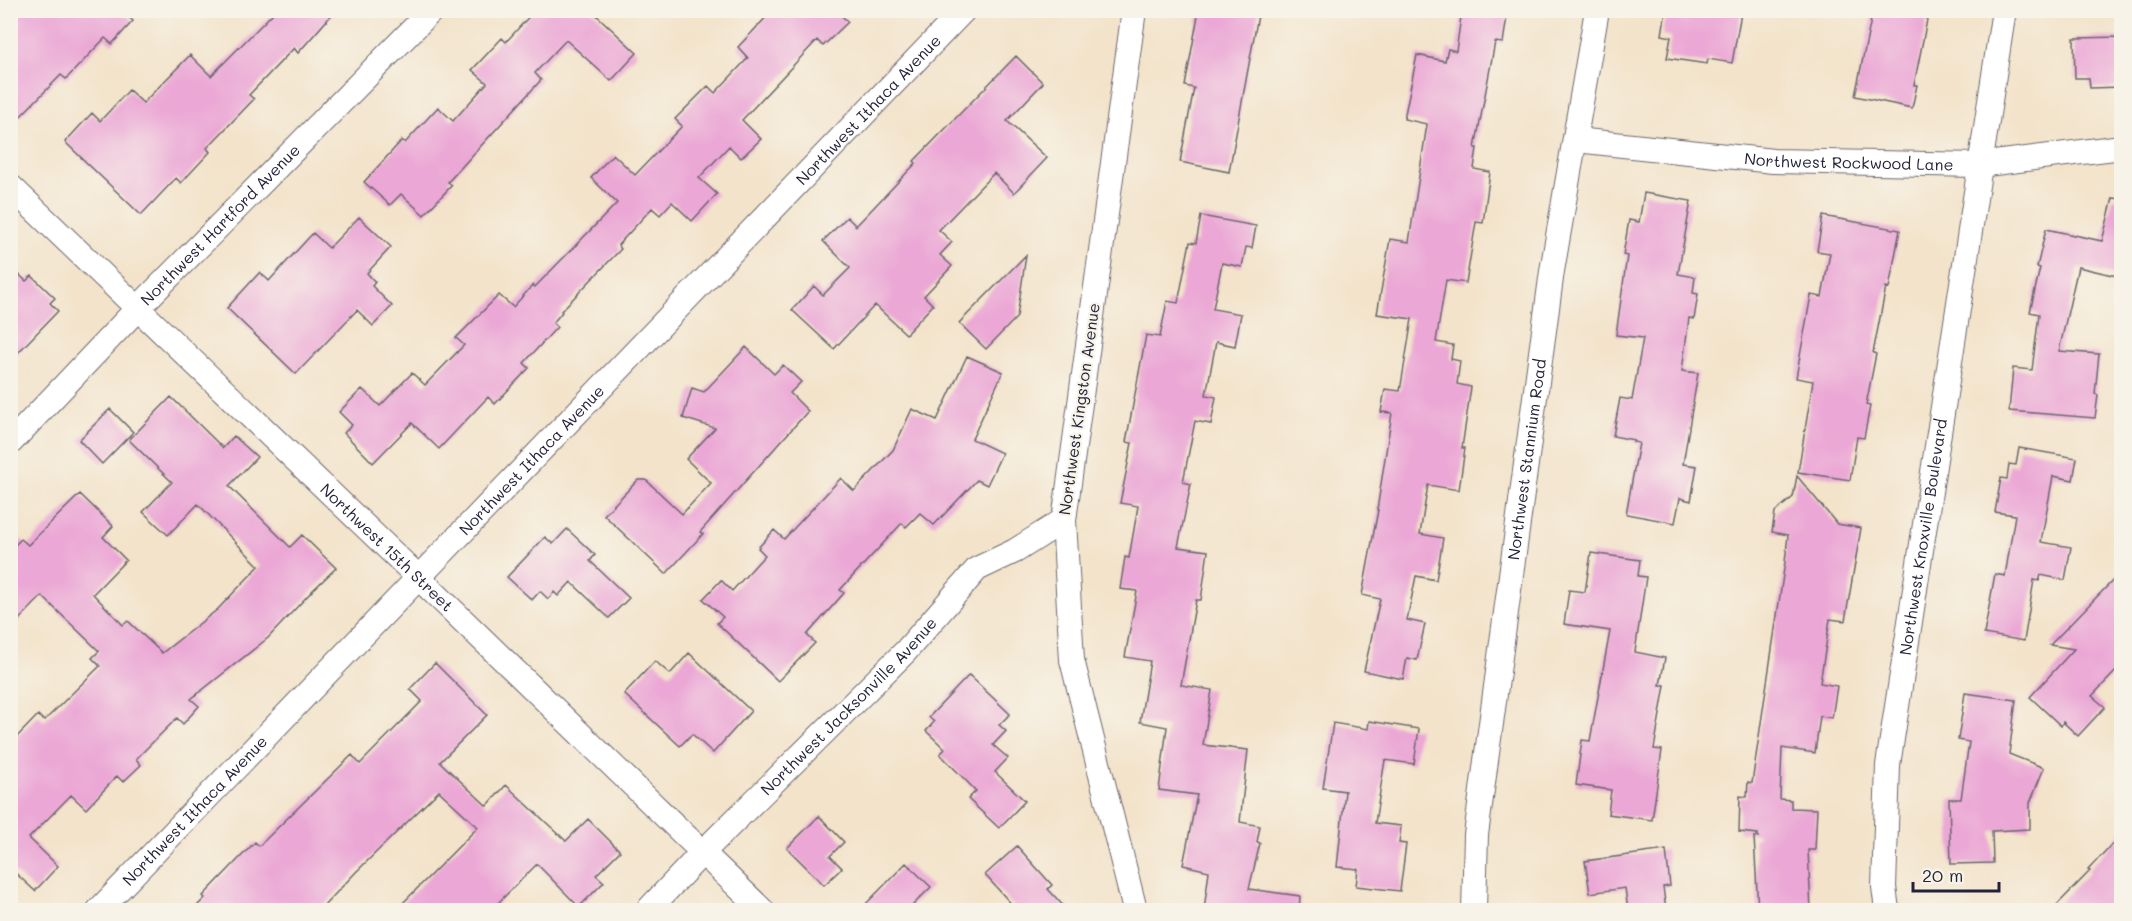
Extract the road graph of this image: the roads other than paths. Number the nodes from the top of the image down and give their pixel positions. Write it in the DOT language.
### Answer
graph roads {
  1 [pos="432,10"];
  2 [pos="964,10"];
  3 [pos="1134,10"];
  4 [pos="1597,10"];
  5 [pos="2004,10"];
  6 [pos="1576,140"];
  7 [pos="2121,147"];
  8 [pos="1979,165"];
  9 [pos="10,186"];
  10 [pos="138,308"];
  11 [pos="10,443"];
  12 [pos="1064,520"];
  13 [pos="418,576"];
  14 [pos="702,853"];
  15 [pos="99,910"];
  16 [pos="648,910"];
  17 [pos="762,910"];
  18 [pos="1135,910"];
  19 [pos="1474,910"];
  20 [pos="1887,910"];
  1 -- 10 [label="street, Northwest Hartford Avenue"];
  2 -- 13 [label="street, Northwest Ithaca Avenue"];
  3 -- 12 [label="street, Northwest Kingston Avenue"];
  4 -- 6 [label="street, Northwest Stannium Road"];
  5 -- 8 [label="street, Northwest Knoxville Boulevard"];
  6 -- 8 [label="street, Northwest Rockwood Lane"];
  6 -- 19 [label="street, Northwest Stannium Road"];
  7 -- 8 [label="street, Northwest Rockwood Lane"];
  8 -- 20 [label="street, Northwest Knoxville Boulevard"];
  9 -- 10 [label="street, Northwest 15th Street"];
  10 -- 11 [label="street, Northwest Hartford Avenue"];
  10 -- 13 [label="street, Northwest 15th Street"];
  12 -- 14 [label="street, Northwest Jacksonville Avenue"];
  12 -- 18 [label="street, Northwest Kingston Avenue"];
  13 -- 14 [label="street, Northwest 15th Street"];
  13 -- 15 [label="street, Northwest Ithaca Avenue"];
  14 -- 16 [label="street, Northwest Jacksonville Avenue"];
  14 -- 17 [label="street, Northwest 15th Street"];
}
